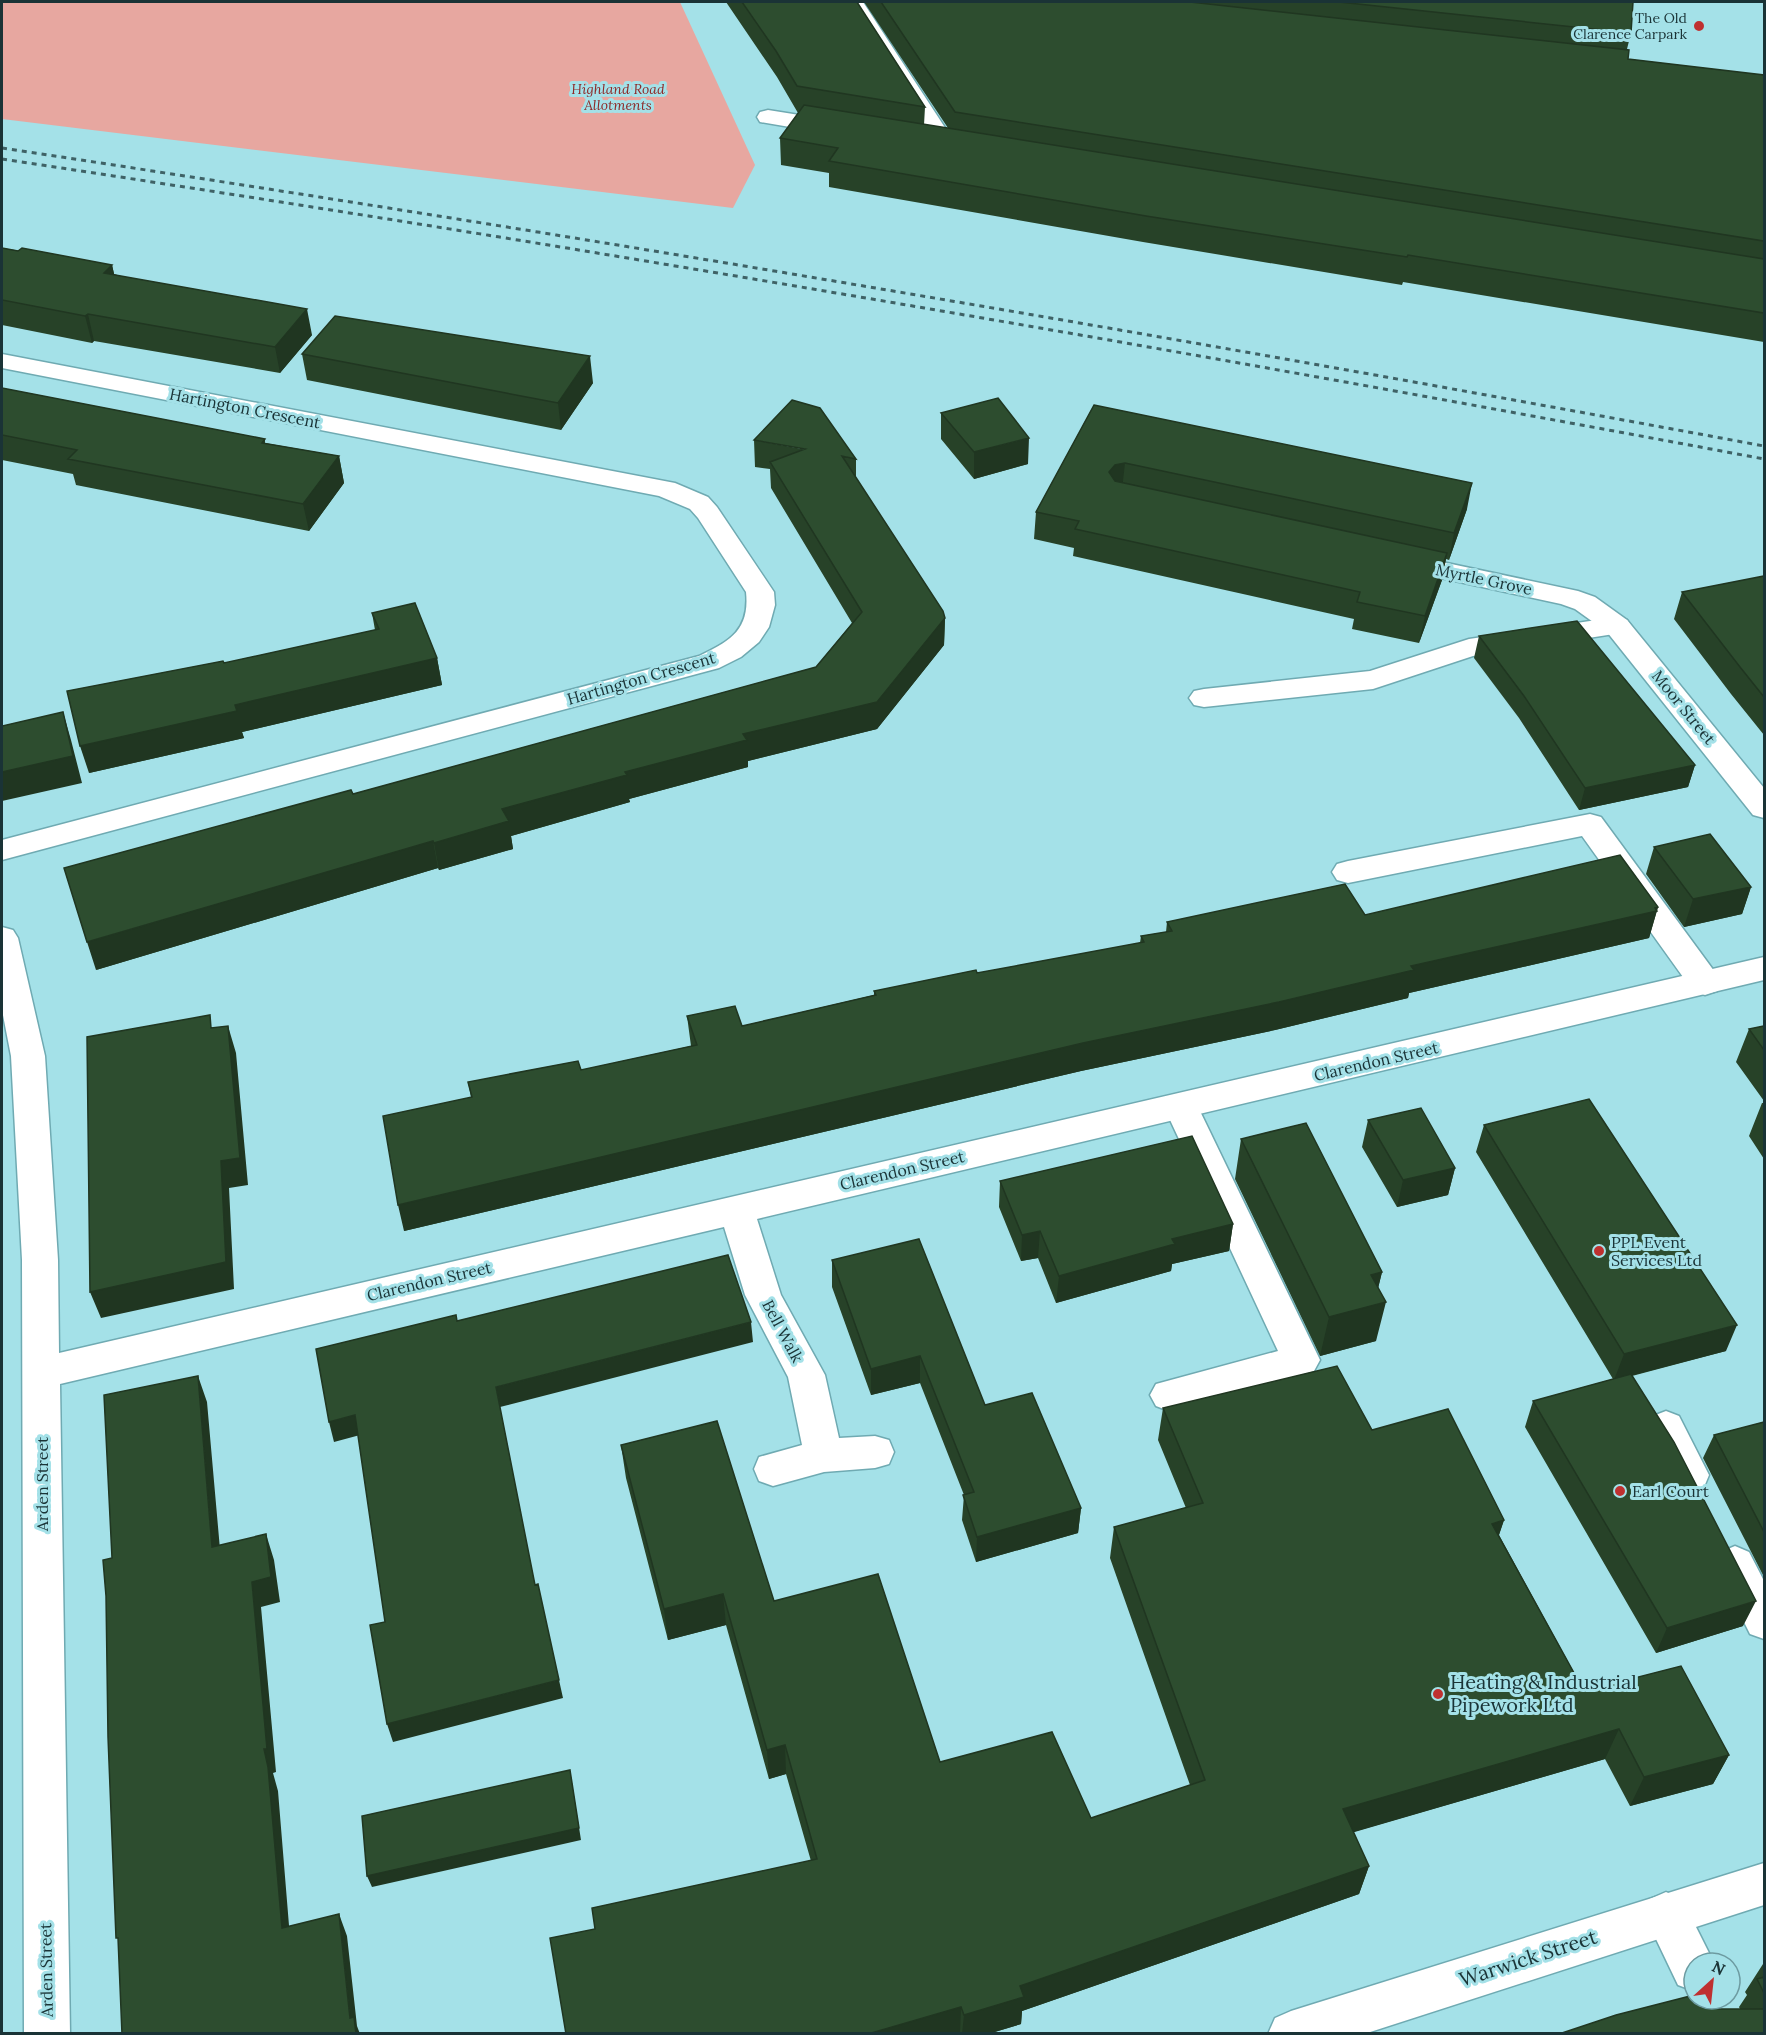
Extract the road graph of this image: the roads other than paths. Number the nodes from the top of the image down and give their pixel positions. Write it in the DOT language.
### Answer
graph roads {
  1 [pos="853,2"];
  2 [pos="768,117"];
  3 [pos="857,131"];
  4 [pos="912,140"];
  5 [pos="946,146"];
  6 [pos="969,150"];
  7 [pos="2,361"];
  8 [pos="1374,555"];
  9 [pos="1607,618"];
  10 [pos="1204,698"];
  11 [pos="1764,808"];
  12 [pos="2,850"];
  13 [pos="1348,872"];
  14 [pos="2,938"];
  15 [pos="1764,969"];
  16 [pos="1705,983"];
  17 [pos="1180,1107"];
  18 [pos="736,1209"];
  19 [pos="41,1373"];
  20 [pos="1169,1395"];
  21 [pos="1666,1427"];
  22 [pos="875,1452"];
  23 [pos="824,1456"];
  24 [pos="773,1469"];
  25 [pos="1764,1621"];
  26 [pos="1764,1884"];
  27 [pos="1666,1914"];
  28 [pos="1685,1951"];
  29 [pos="47,2034"];
  30 [pos="1291,2034"];
  1 -- 5 [label="street"];
  2 -- 3 [label="street"];
  4 -- 5 [label="street"];
  5 -- 6 [label="street"];
  7 -- 12 [label="street, Hartington Crescent"];
  8 -- 9 [label="street, Myrtle Grove"];
  9 -- 10 [label="street"];
  9 -- 11 [label="street, Moor Street"];
  13 -- 16 [label="street"];
  14 -- 19 [label="street, Arden Street"];
  15 -- 16 [label="street, Clarendon Street"];
  16 -- 17 [label="street, Clarendon Street"];
  17 -- 18 [label="street, Clarendon Street"];
  17 -- 20 [label="street"];
  18 -- 19 [label="street, Clarendon Street"];
  18 -- 23 [label="street, Bell Walk"];
  19 -- 29 [label="street, Arden Street"];
  21 -- 25 [label="street"];
  22 -- 23 [label="street"];
  23 -- 24 [label="street"];
  26 -- 27 [label="street, Warwick Street"];
  27 -- 28 [label="street"];
  27 -- 30 [label="street, Warwick Street"];
}
